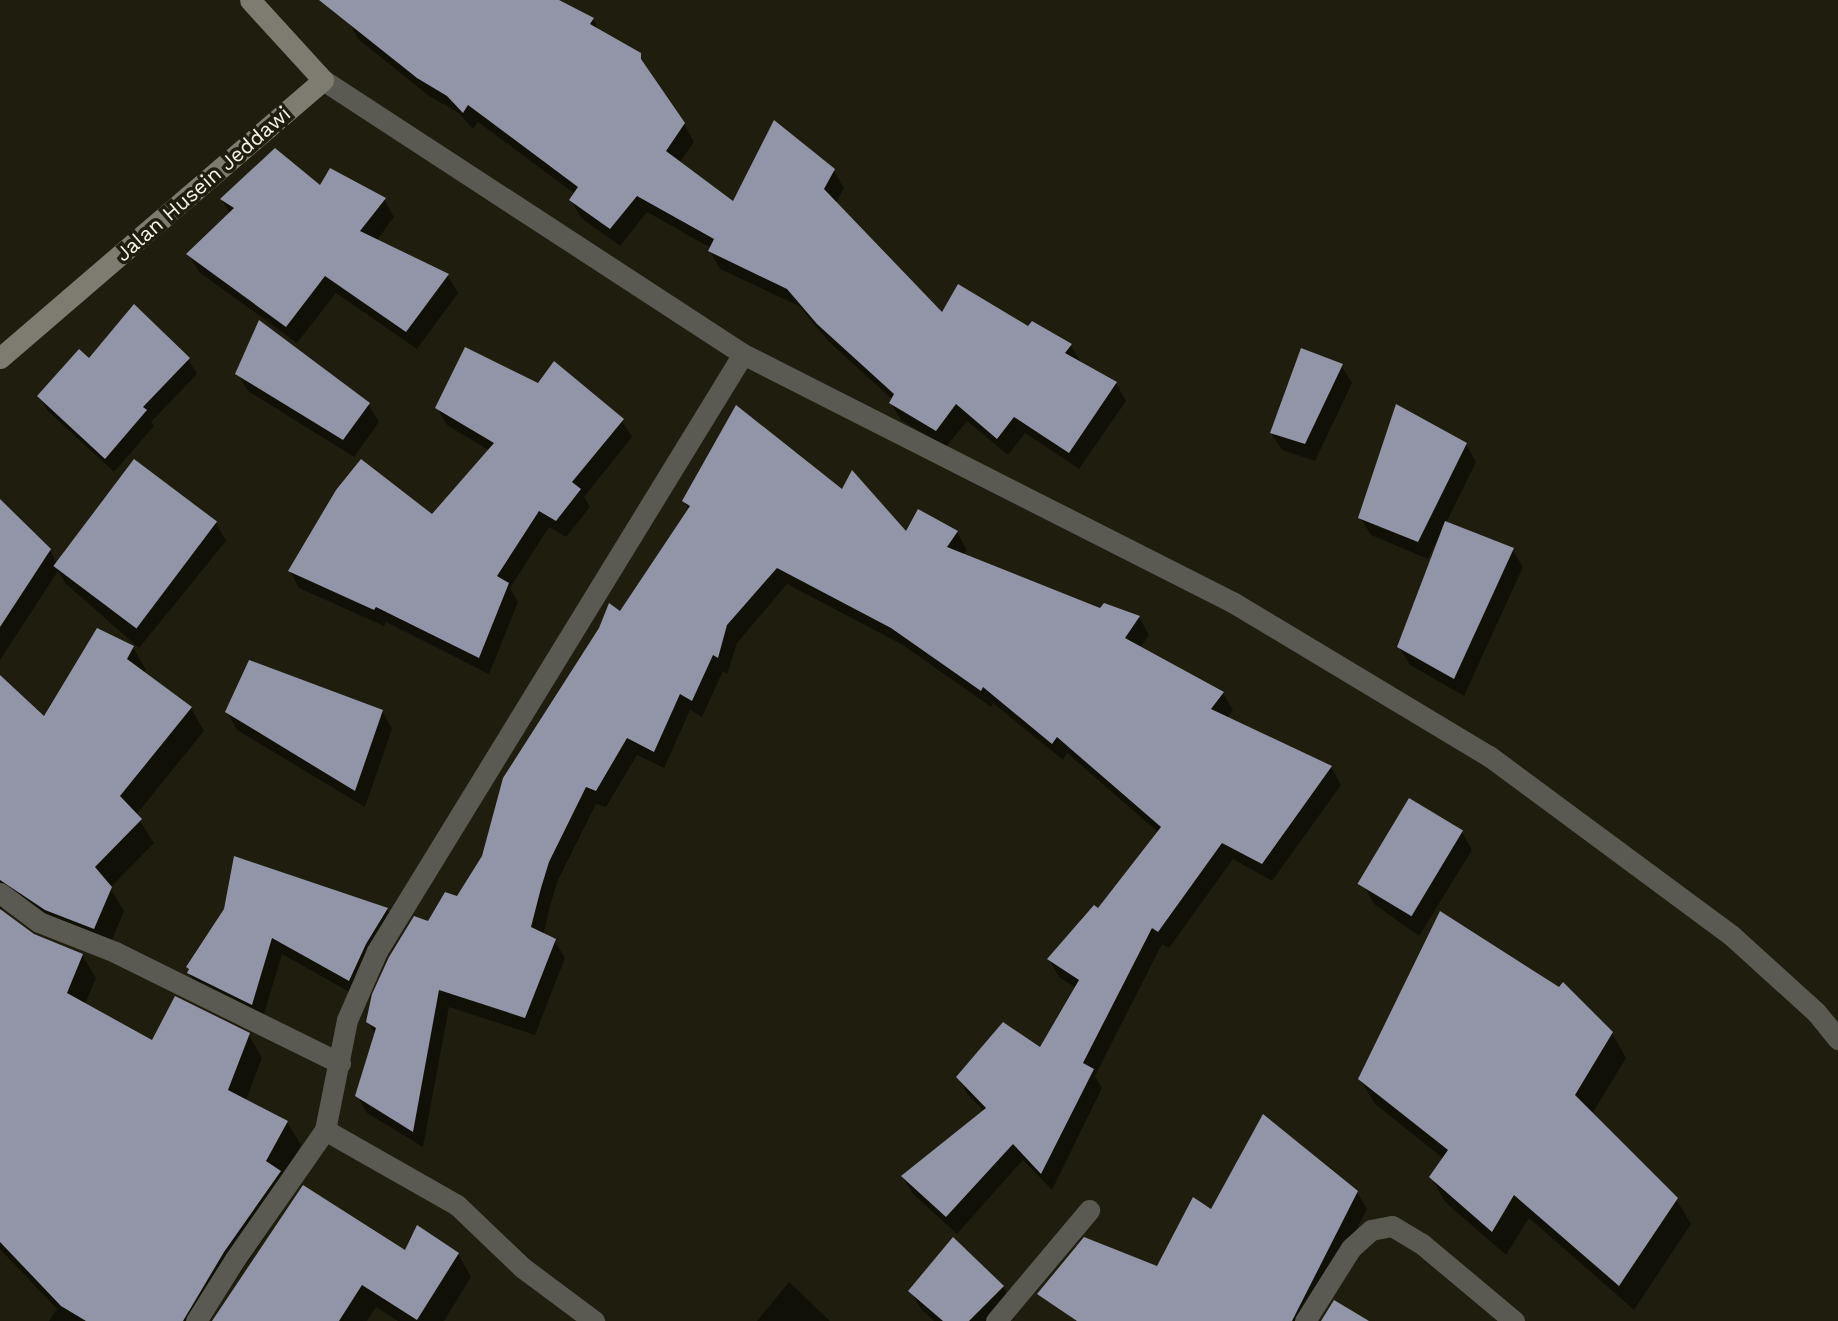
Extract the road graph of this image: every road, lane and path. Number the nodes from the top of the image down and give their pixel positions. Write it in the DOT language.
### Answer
graph roads {
  1 [pos="250,0"];
  2 [pos="323,80"];
  3 [pos="743,354"];
  4 [pos="0,358"];
  5 [pos="0,893"];
  6 [pos="1838,1039"];
  7 [pos="340,1063"];
  8 [pos="325,1130"];
  9 [pos="1088,1210"];
  10 [pos="196,1321"];
  11 [pos="594,1321"];
  12 [pos="996,1321"];
  13 [pos="1305,1321"];
  14 [pos="1514,1321"];
  1 -- 2 [label="street"];
  2 -- 3 [label="street"];
  2 -- 4 [label="street, Jalan Husein Jeddawi"];
  3 -- 6 [label="street"];
  3 -- 7 [label="street"];
  5 -- 7 [label="street"];
  7 -- 8 [label="street"];
  8 -- 10 [label="street"];
  8 -- 11 [label="street"];
  9 -- 12 [label="street"];
  13 -- 14 [label="street"];
}
